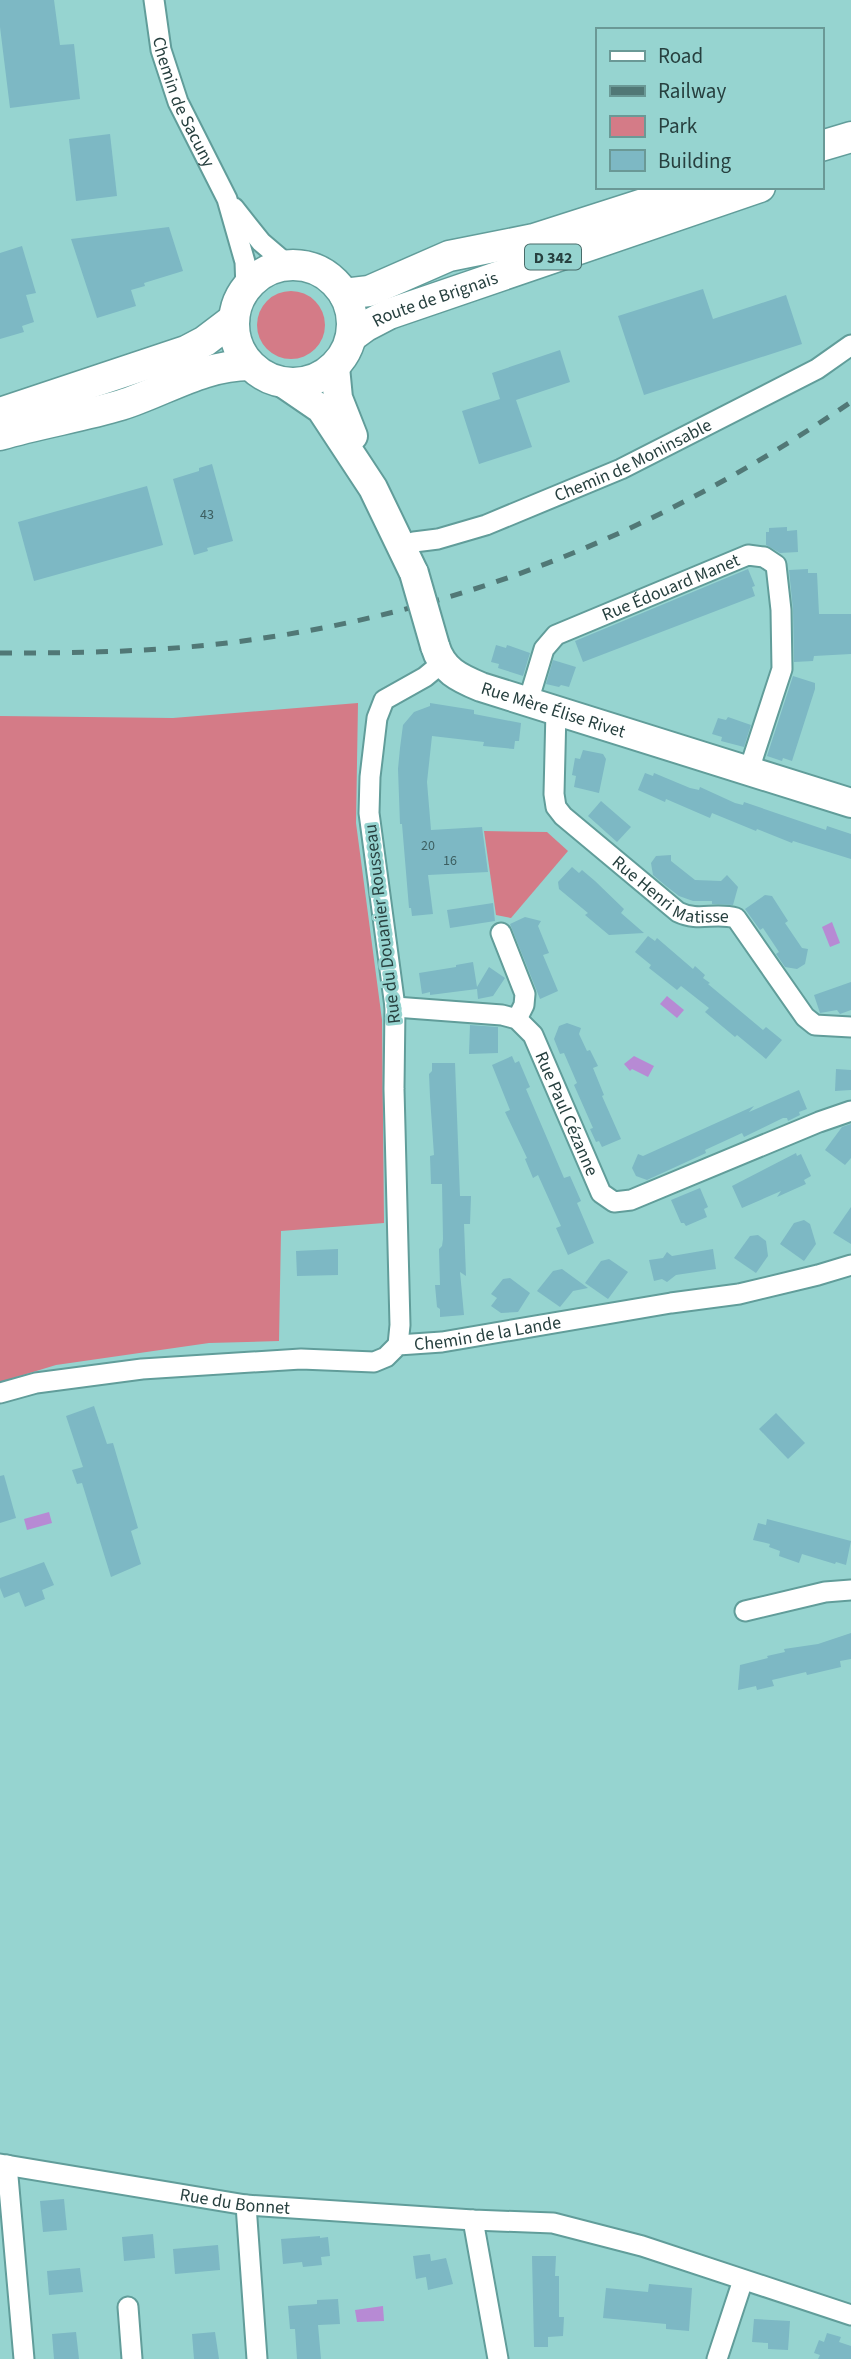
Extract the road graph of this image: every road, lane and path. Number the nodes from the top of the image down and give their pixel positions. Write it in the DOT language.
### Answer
graph roads {
  1 [pos="154,0"];
  2 [pos="851,137"];
  3 [pos="823,145"];
  4 [pos="851,158"];
  5 [pos="823,166"];
  6 [pos="689,189"];
  7 [pos="754,189"];
  8 [pos="227,199"];
  9 [pos="288,265"];
  10 [pos="246,289"];
  11 [pos="344,294"];
  12 [pos="234,319"];
  13 [pos="351,337"];
  14 [pos="851,345"];
  15 [pos="250,365"];
  16 [pos="335,366"];
  17 [pos="284,383"];
  18 [pos="0,413"];
  19 [pos="0,435"];
  20 [pos="373,488"];
  21 [pos="409,561"];
  22 [pos="438,654"];
  23 [pos="528,702"];
  24 [pos="556,710"];
  25 [pos="749,770"];
  26 [pos="851,803"];
  27 [pos="501,933"];
  28 [pos="395,1007"];
  29 [pos="517,1019"];
  30 [pos="851,1027"];
  31 [pos="851,1111"];
  32 [pos="851,1265"];
  33 [pos="398,1345"];
  34 [pos="0,1393"];
  35 [pos="851,1590"];
  36 [pos="745,1611"];
  37 [pos="4,2164"];
  38 [pos="246,2205"];
  39 [pos="473,2220"];
  40 [pos="743,2280"];
  41 [pos="128,2307"];
  42 [pos="851,2315"];
  43 [pos="24,2359"];
  44 [pos="132,2359"];
  45 [pos="257,2359"];
  46 [pos="498,2359"];
  47 [pos="717,2359"];
  1 -- 8 [label="street, Chemin de Sacuny"];
  2 -- 3 [label="main road"];
  4 -- 5 [label="main road"];
  6 -- 11 [label="main road, Route de Brignais / D 342"];
  7 -- 13 [label="main road, Route de Brignais / D 342"];
  8 -- 9 [label="street"];
  8 -- 10 [label="street"];
  9 -- 10 [label="main road"];
  9 -- 11 [label="main road"];
  10 -- 12 [label="main road"];
  11 -- 13 [label="main road, Route de Brignais"];
  12 -- 15 [label="main road"];
  12 -- 18 [label="main road"];
  13 -- 16 [label="main road, Route de Brignais"];
  14 -- 21 [label="street, Chemin de Moninsable"];
  15 -- 17 [label="main road"];
  15 -- 19 [label="main road"];
  16 -- 17 [label="main road"];
  16 -- 20 [label="street"];
  17 -- 20 [label="street"];
  20 -- 21 [label="street"];
  21 -- 22 [label="street, bridge"];
  22 -- 23 [label="street, Rue Mère Élise Rivet"];
  22 -- 28 [label="street, Rue du Douanier Rousseau"];
  23 -- 24 [label="street, Rue Mère Élise Rivet"];
  23 -- 25 [label="street, Rue Édouard Manet"];
  24 -- 25 [label="street, Rue Mère Élise Rivet"];
  24 -- 30 [label="street, Rue Henri Matisse"];
  25 -- 26 [label="street, Rue Mère Élise Rivet"];
  27 -- 29 [label="street"];
  28 -- 29 [label="street"];
  28 -- 33 [label="street, Rue du Douanier Rousseau"];
  29 -- 31 [label="street, Rue Paul Cézanne"];
  32 -- 33 [label="street, Chemin de la Lande"];
  33 -- 34 [label="street, Chemin de la Lande"];
  35 -- 36 [label="street"];
  37 -- 38 [label="street, Rue du Bonnet"];
  37 -- 43 [label="street"];
  38 -- 39 [label="street, Rue du Bonnet"];
  38 -- 45 [label="street"];
  39 -- 40 [label="street, Rue du Bonnet"];
  39 -- 46 [label="street"];
  40 -- 42 [label="street, Rue du Bonnet"];
  40 -- 47 [label="street"];
  41 -- 44 [label="street"];
}
